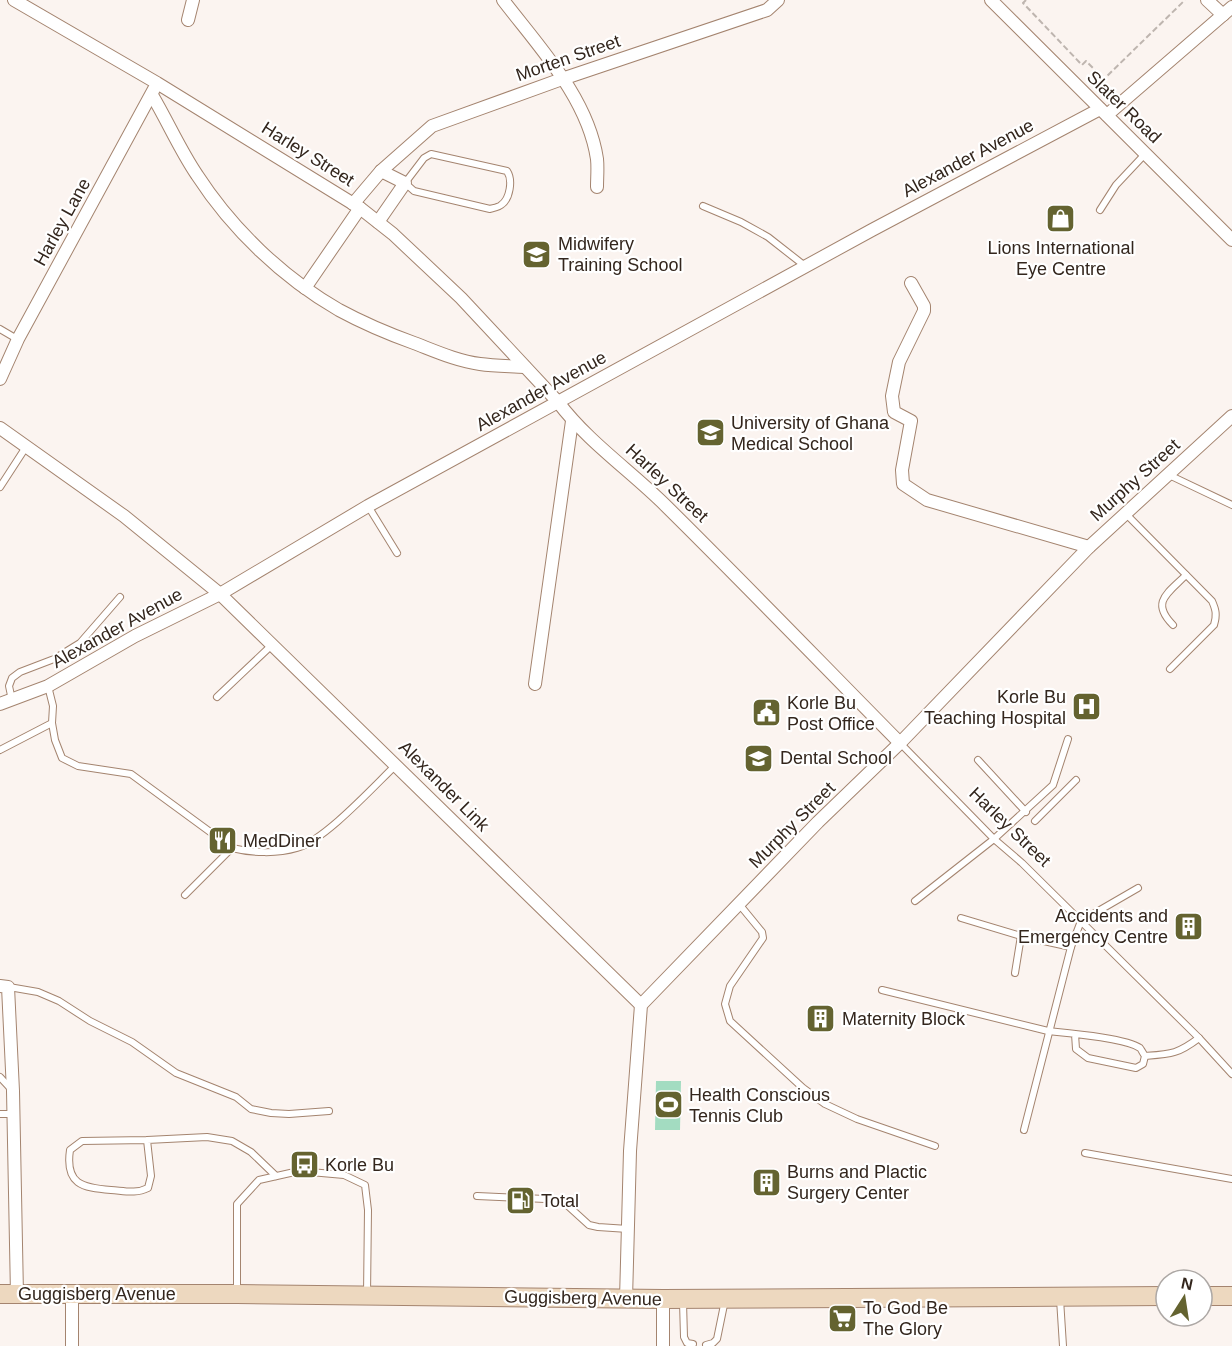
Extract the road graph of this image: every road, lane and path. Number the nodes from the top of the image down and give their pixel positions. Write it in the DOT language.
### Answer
graph roads {
  1 [pos="14,0"];
  2 [pos="193,0"];
  3 [pos="504,0"];
  4 [pos="778,0"];
  5 [pos="991,0"];
  6 [pos="1026,0"];
  7 [pos="1185,0"];
  8 [pos="1207,0"];
  9 [pos="1227,11"];
  10 [pos="188,20"];
  11 [pos="562,79"];
  12 [pos="157,83"];
  13 [pos="152,95"];
  14 [pos="1103,112"];
  15 [pos="1146,153"];
  16 [pos="381,171"];
  17 [pos="405,183"];
  18 [pos="597,187"];
  19 [pos="356,206"];
  20 [pos="703,206"];
  21 [pos="1100,210"];
  22 [pos="378,222"];
  23 [pos="1232,240"];
  24 [pos="805,266"];
  25 [pos="911,283"];
  26 [pos="305,288"];
  27 [pos="0,328"];
  28 [pos="18,339"];
  29 [pos="525,367"];
  30 [pos="0,379"];
  31 [pos="558,402"];
  32 [pos="1232,416"];
  33 [pos="572,421"];
  34 [pos="0,428"];
  35 [pos="26,447"];
  36 [pos="1169,474"];
  37 [pos="2,480"];
  38 [pos="0,487"];
  39 [pos="1232,505"];
  40 [pos="368,506"];
  41 [pos="1126,514"];
  42 [pos="1089,547"];
  43 [pos="398,553"];
  44 [pos="1186,574"];
  45 [pos="220,594"];
  46 [pos="120,597"];
  47 [pos="1173,625"];
  48 [pos="273,644"];
  49 [pos="1170,669"];
  50 [pos="535,684"];
  51 [pos="48,687"];
  52 [pos="217,697"];
  53 [pos="6,703"];
  54 [pos="52,723"];
  55 [pos="1068,739"];
  56 [pos="900,743"];
  57 [pos="0,750"];
  58 [pos="978,760"];
  59 [pos="397,764"];
  60 [pos="1076,780"];
  61 [pos="1026,812"];
  62 [pos="1035,821"];
  63 [pos="994,839"];
  64 [pos="232,848"];
  65 [pos="1138,888"];
  66 [pos="185,895"];
  67 [pos="915,901"];
  68 [pos="739,903"];
  69 [pos="961,918"];
  70 [pos="1082,921"];
  71 [pos="1021,936"];
  72 [pos="1071,947"];
  73 [pos="1015,973"];
  74 [pos="4,986"];
  75 [pos="882,990"];
  76 [pos="641,1005"];
  77 [pos="1048,1031"];
  78 [pos="1075,1034"];
  79 [pos="1199,1038"];
  80 [pos="1145,1056"];
  81 [pos="1232,1074"];
  82 [pos="0,1077"];
  83 [pos="13,1091"];
  84 [pos="329,1111"];
  85 [pos="0,1114"];
  86 [pos="14,1114"];
  87 [pos="1024,1130"];
  88 [pos="147,1140"];
  89 [pos="935,1146"];
  90 [pos="1085,1153"];
  91 [pos="276,1176"];
  92 [pos="1232,1179"];
  93 [pos="477,1196"];
  94 [pos="628,1228"];
  95 [pos="8,1294"];
  96 [pos="72,1294"];
  97 [pos="237,1294"];
  98 [pos="367,1295"];
  99 [pos="1154,1296"];
  100 [pos="1214,1296"];
  101 [pos="1232,1296"];
  102 [pos="1060,1297"];
  103 [pos="626,1299"];
  104 [pos="663,1299"];
  105 [pos="683,1299"];
  106 [pos="725,1299"];
  107 [pos="693,1344"];
  108 [pos="706,1344"];
  109 [pos="72,1346"];
  110 [pos="663,1346"];
  111 [pos="1063,1346"];
  1 -- 12 [label="street, Harley Street"];
  2 -- 10 [label="street"];
  3 -- 11 [label="street"];
  4 -- 11 [label="street, Morten Street"];
  5 -- 14 [label="street, Slater Road"];
  6 -- 7 [label="path"];
  8 -- 9 [label="street"];
  9 -- 14 [label="street, Alexander Avenue"];
  11 -- 16 [label="street, Morten Street"];
  11 -- 18 [label="street"];
  12 -- 13 [label="street, Harley Lane"];
  12 -- 19 [label="street, Harley Street"];
  13 -- 26 [label="street"];
  13 -- 28 [label="street, Harley Lane"];
  14 -- 15 [label="street, Slater Road"];
  14 -- 24 [label="street, Alexander Avenue"];
  15 -- 21 [label="lane"];
  15 -- 23 [label="street, Slater Road"];
  16 -- 17 [label="street"];
  16 -- 19 [label="street, Morten Street"];
  17 -- 17 [label="lane"];
  17 -- 22 [label="street"];
  19 -- 22 [label="street, Harley Street"];
  19 -- 26 [label="street, Morten Street"];
  20 -- 24 [label="lane"];
  22 -- 29 [label="street, Harley Street"];
  24 -- 31 [label="street, Alexander Avenue"];
  25 -- 42 [label="street"];
  26 -- 29 [label="street"];
  27 -- 28 [label="lane"];
  28 -- 30 [label="street, Harley Lane"];
  29 -- 31 [label="street, Harley Street"];
  31 -- 33 [label="street, Harley Street"];
  31 -- 40 [label="street, Alexander Avenue"];
  32 -- 36 [label="street, Murphy Street"];
  33 -- 50 [label="street"];
  33 -- 56 [label="street, Harley Street"];
  34 -- 35 [label="street"];
  35 -- 37 [label="lane"];
  35 -- 45 [label="street"];
  36 -- 39 [label="lane"];
  36 -- 41 [label="street, Murphy Street"];
  37 -- 38 [label="lane"];
  40 -- 43 [label="lane"];
  40 -- 45 [label="street, Alexander Avenue"];
  41 -- 42 [label="street, Murphy Street"];
  41 -- 44 [label="lane"];
  42 -- 56 [label="street, Murphy Street"];
  44 -- 47 [label="lane"];
  44 -- 49 [label="lane"];
  45 -- 48 [label="street, Alexander Link"];
  45 -- 51 [label="street, Alexander Avenue"];
  46 -- 53 [label="lane"];
  48 -- 52 [label="lane"];
  48 -- 59 [label="street, Alexander Link"];
  51 -- 53 [label="street, Alexander Avenue"];
  51 -- 54 [label="lane"];
  54 -- 57 [label="lane"];
  54 -- 64 [label="lane"];
  55 -- 61 [label="lane"];
  56 -- 63 [label="lane, Harley Street"];
  56 -- 68 [label="street, Murphy Street"];
  58 -- 61 [label="lane"];
  59 -- 64 [label="lane"];
  59 -- 76 [label="street, Alexander Link"];
  60 -- 62 [label="lane"];
  61 -- 63 [label="lane"];
  63 -- 67 [label="lane"];
  63 -- 70 [label="lane, Harley Street"];
  64 -- 66 [label="lane"];
  65 -- 70 [label="lane"];
  68 -- 76 [label="street, Murphy Street"];
  68 -- 89 [label="lane"];
  69 -- 71 [label="lane"];
  70 -- 72 [label="lane"];
  70 -- 79 [label="lane, Harley Street"];
  71 -- 72 [label="lane"];
  71 -- 73 [label="lane"];
  72 -- 77 [label="lane"];
  74 -- 83 [label="street"];
  74 -- 84 [label="lane"];
  75 -- 77 [label="lane"];
  76 -- 94 [label="street"];
  77 -- 78 [label="lane"];
  77 -- 87 [label="lane"];
  78 -- 80 [label="lane"];
  78 -- 80 [label="lane"];
  79 -- 80 [label="lane"];
  79 -- 81 [label="lane, Harley Street"];
  82 -- 83 [label="lane"];
  83 -- 86 [label="street"];
  85 -- 86 [label="lane"];
  86 -- 95 [label="street"];
  88 -- 88 [label="lane"];
  88 -- 91 [label="lane"];
  90 -- 92 [label="lane"];
  91 -- 97 [label="lane"];
  91 -- 98 [label="lane"];
  93 -- 94 [label="lane"];
  94 -- 103 [label="street"];
  95 -- 96 [label="main road, Guggisberg Avenue"];
  96 -- 97 [label="main road, Guggisberg Avenue"];
  96 -- 109 [label="street"];
  97 -- 98 [label="main road, Guggisberg Avenue"];
  98 -- 103 [label="main road, Guggisberg Avenue"];
  99 -- 102 [label="main road, Guggisberg Avenue"];
  100 -- 101 [label="main road"];
  102 -- 106 [label="main road, Guggisberg Avenue"];
  102 -- 111 [label="lane"];
  103 -- 104 [label="main road, Guggisberg Avenue"];
  104 -- 105 [label="main road, Guggisberg Avenue"];
  104 -- 110 [label="street"];
  105 -- 106 [label="main road, Guggisberg Avenue"];
  105 -- 107 [label="lane"];
  106 -- 108 [label="lane"];
}
